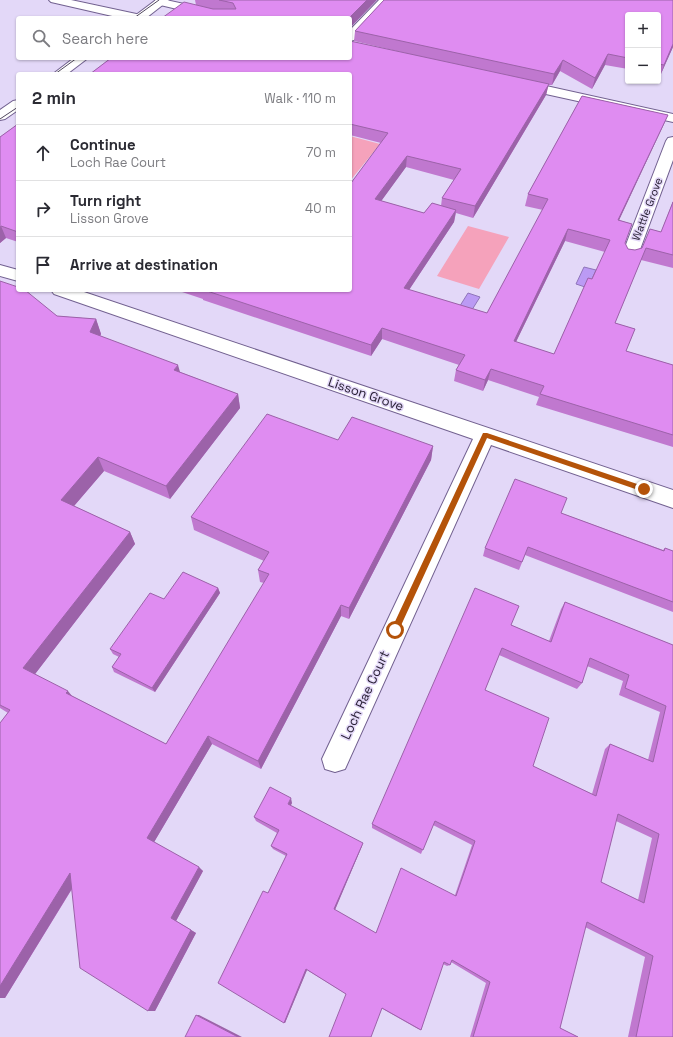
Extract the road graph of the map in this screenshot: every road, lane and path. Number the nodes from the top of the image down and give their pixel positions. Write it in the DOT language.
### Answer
graph roads {
  1 [pos="55,0"];
  2 [pos="385,0"];
  3 [pos="162,1"];
  4 [pos="128,16"];
  5 [pos="140,16"];
  6 [pos="222,16"];
  7 [pos="352,35"];
  8 [pos="79,60"];
  9 [pos="63,72"];
  10 [pos="504,80"];
  11 [pos="16,105"];
  12 [pos="0,116"];
  13 [pos="673,118"];
  14 [pos="673,141"];
  15 [pos="630,254"];
  16 [pos="0,270"];
  17 [pos="16,275"];
  18 [pos="66,292"];
  19 [pos="485,435"];
  20 [pos="673,499"];
  21 [pos="335,759"];
  1 -- 4 [label="street"];
  2 -- 7 [label="street"];
  3 -- 5 [label="street"];
  3 -- 6 [label="street"];
  8 -- 9 [label="street"];
  10 -- 13 [label="street"];
  11 -- 12 [label="street"];
  14 -- 15 [label="street, Wattle Grove"];
  16 -- 17 [label="street"];
  18 -- 19 [label="street, Lisson Grove"];
  19 -- 20 [label="street, Lisson Grove"];
  19 -- 21 [label="street, Loch Rae Court"];
}
